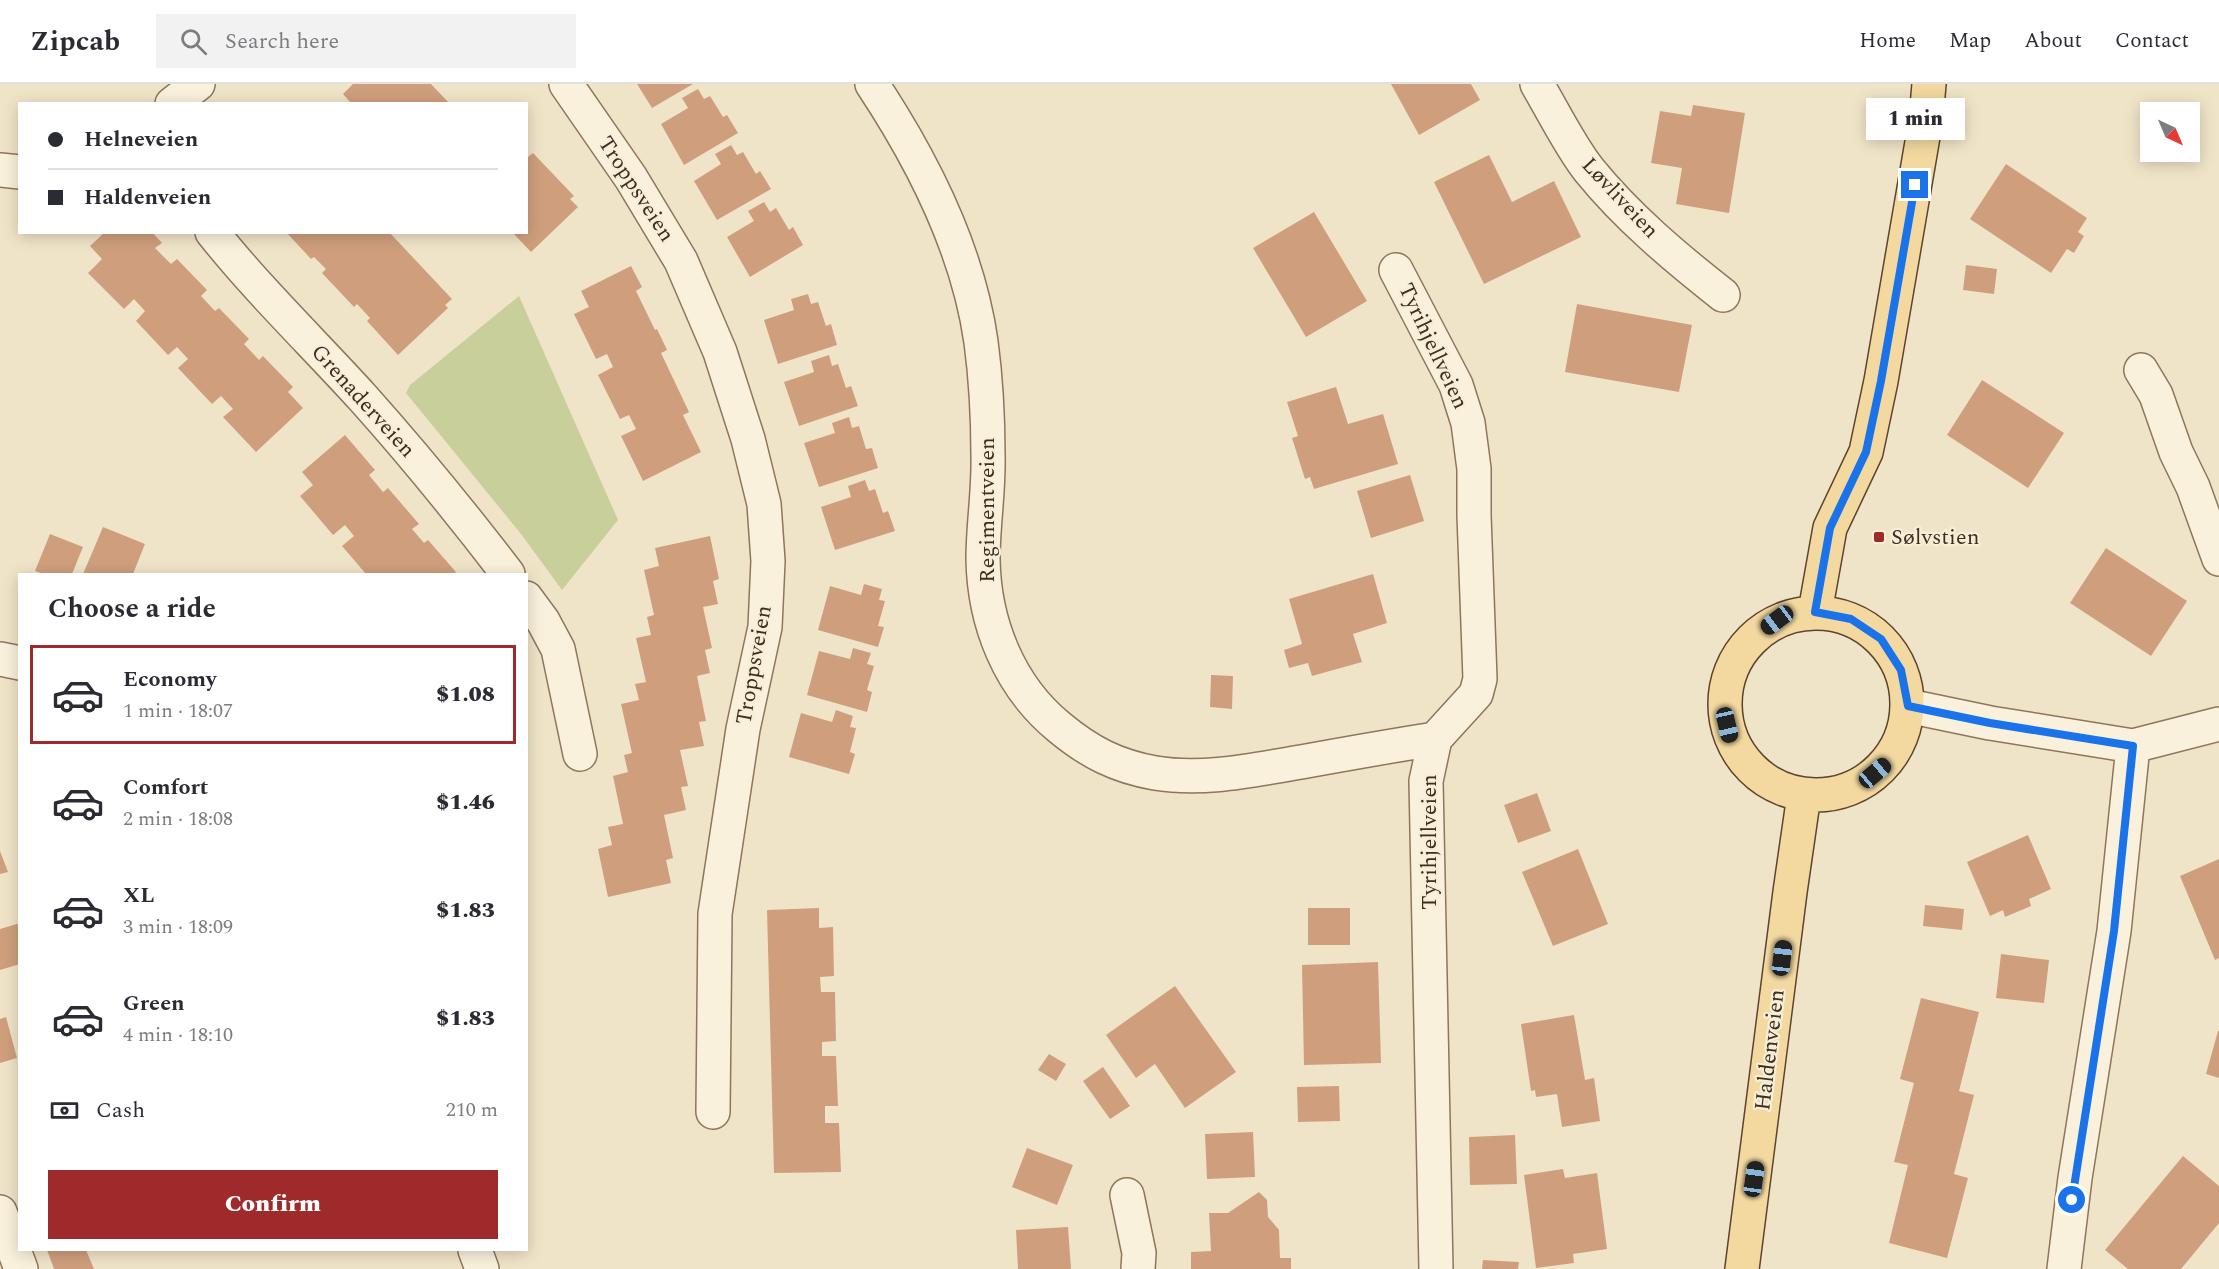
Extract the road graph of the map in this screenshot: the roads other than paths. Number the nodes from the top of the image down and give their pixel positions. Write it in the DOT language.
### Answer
graph roads {
  1 [pos="198,84"];
  2 [pos="566,84"];
  3 [pos="872,84"];
  4 [pos="1537,84"];
  5 [pos="1929,84"];
  6 [pos="175,102"];
  7 [pos="0,170"];
  8 [pos="18,172"];
  9 [pos="214,234"];
  10 [pos="1396,270"];
  11 [pos="1724,295"];
  12 [pos="2141,370"];
  13 [pos="2219,559"];
  14 [pos="507,573"];
  15 [pos="528,601"];
  16 [pos="1815,612"];
  17 [pos="0,659"];
  18 [pos="18,663"];
  19 [pos="1908,706"];
  20 [pos="2219,723"];
  21 [pos="1435,739"];
  22 [pos="2133,746"];
  23 [pos="580,754"];
  24 [pos="1804,795"];
  25 [pos="713,1112"];
  26 [pos="1127,1195"];
  27 [pos="0,1212"];
  28 [pos="475,1251"];
  29 [pos="21,1269"];
  30 [pos="482,1269"];
  31 [pos="1138,1269"];
  32 [pos="1436,1269"];
  33 [pos="1742,1269"];
  34 [pos="2064,1269"];
  1 -- 6 [label="street"];
  2 -- 25 [label="street, Troppsveien"];
  3 -- 21 [label="street, Regimentveien"];
  4 -- 11 [label="street, Løvliveien"];
  5 -- 16 [label="main road"];
  7 -- 8 [label="street"];
  9 -- 14 [label="street, Grenaderveien"];
  10 -- 21 [label="street, Tyrihjellveien"];
  12 -- 13 [label="street"];
  15 -- 23 [label="street"];
  16 -- 19 [label="main road"];
  16 -- 24 [label="main road"];
  17 -- 18 [label="street"];
  19 -- 22 [label="street"];
  19 -- 24 [label="main road"];
  20 -- 22 [label="street"];
  21 -- 32 [label="street, Tyrihjellveien"];
  22 -- 34 [label="street"];
  24 -- 33 [label="main road, Haldenveien"];
  26 -- 31 [label="street"];
  27 -- 29 [label="street"];
  28 -- 30 [label="street"];
}
